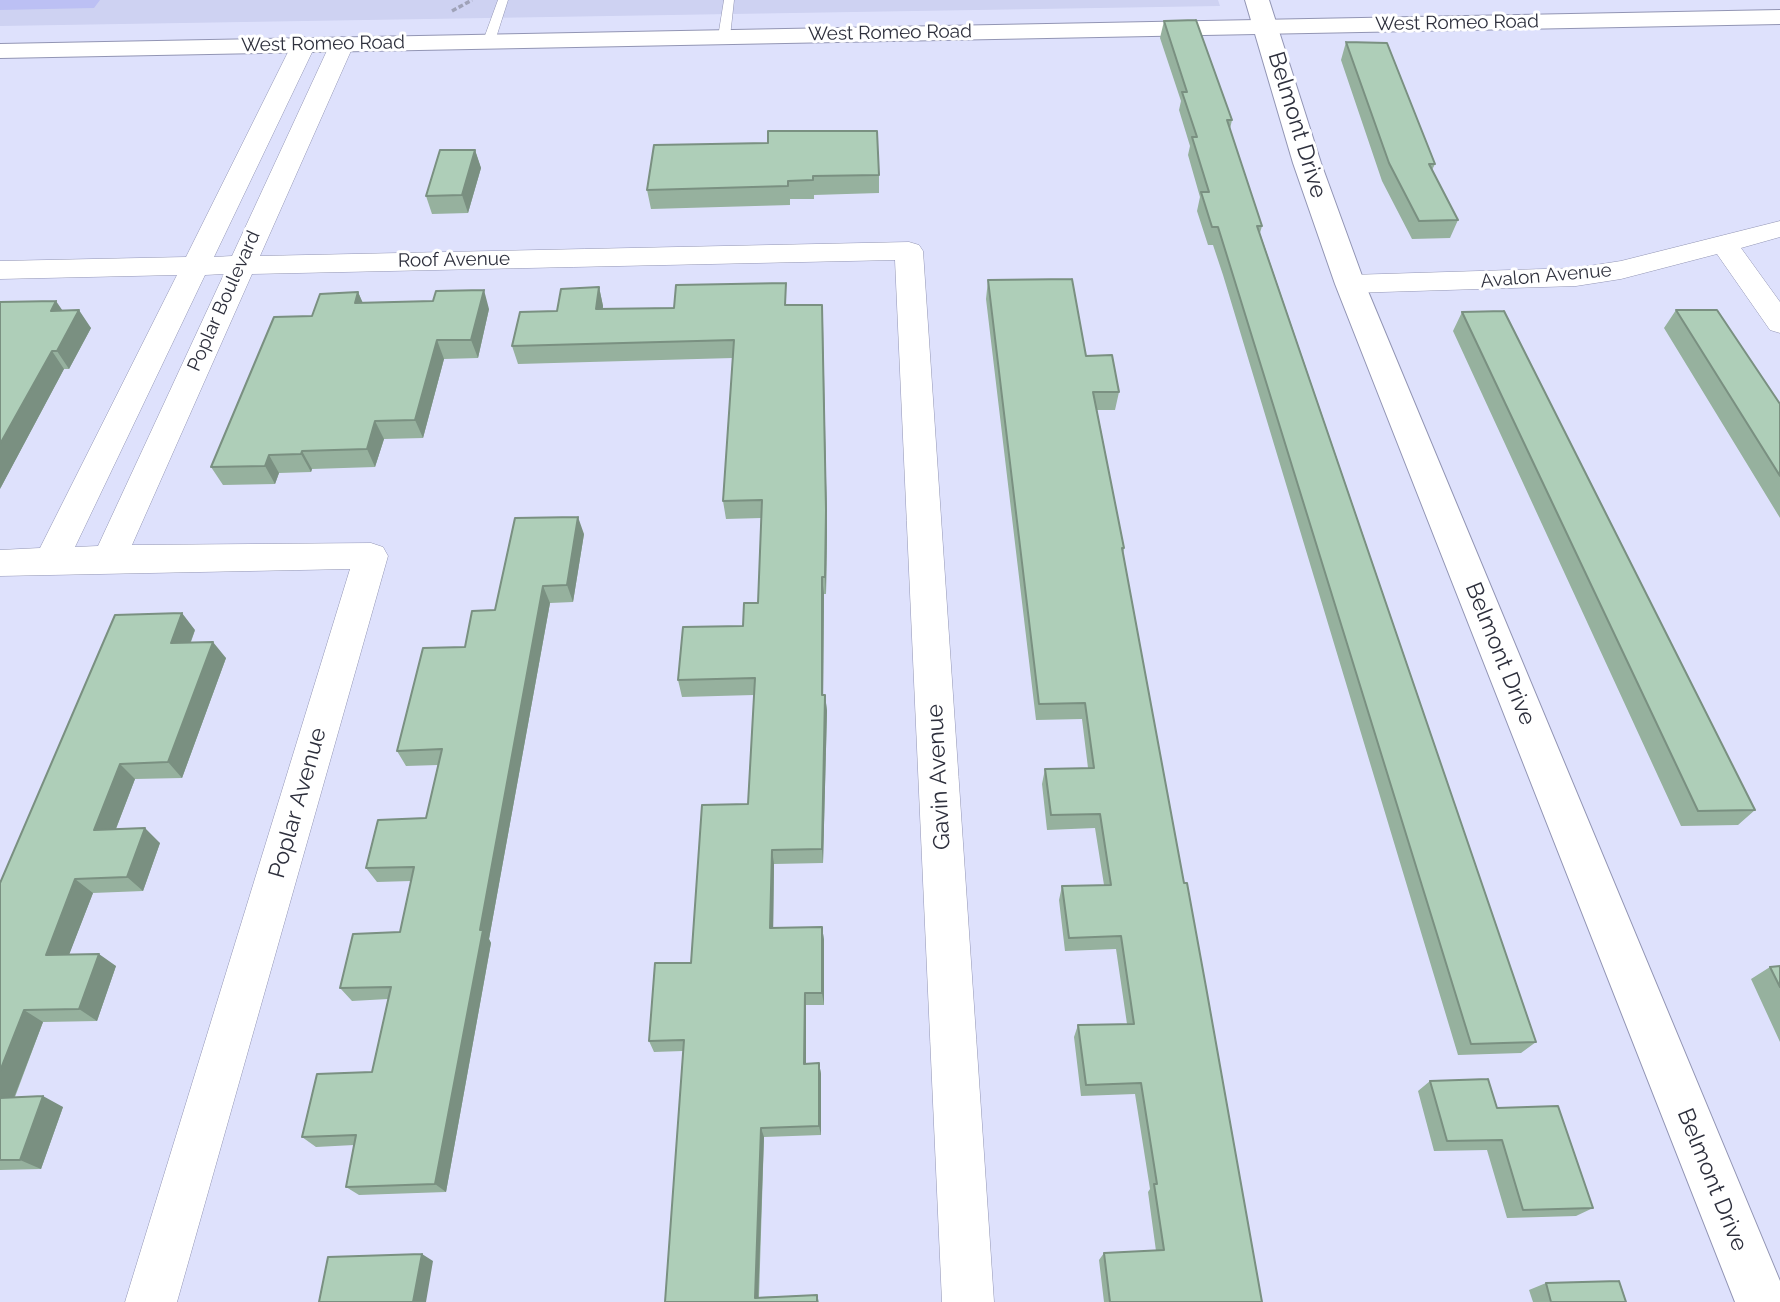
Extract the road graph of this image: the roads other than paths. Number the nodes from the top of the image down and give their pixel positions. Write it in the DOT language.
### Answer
graph roads {
  1 [pos="503,0"];
  2 [pos="729,0"];
  3 [pos="1261,13"];
  4 [pos="1780,17"];
  5 [pos="724,37"];
  6 [pos="489,41"];
  7 [pos="304,44"];
  8 [pos="342,44"];
  9 [pos="0,51"];
  10 [pos="1780,229"];
  11 [pos="1723,243"];
  12 [pos="909,251"];
  13 [pos="240,264"];
  14 [pos="195,265"];
  15 [pos="0,270"];
  16 [pos="1350,284"];
  17 [pos="1780,323"];
  18 [pos="108,559"];
  19 [pos="51,561"];
  20 [pos="0,563"];
  21 [pos="151,1302"];
  22 [pos="968,1302"];
  23 [pos="1762,1302"];
  1 -- 6 [label="lane"];
  2 -- 5 [label="lane"];
  3 -- 4 [label="main road, West Romeo Road"];
  3 -- 5 [label="main road, West Romeo Road"];
  3 -- 16 [label="main road, Belmont Drive"];
  5 -- 6 [label="main road, West Romeo Road"];
  6 -- 8 [label="main road, West Romeo Road"];
  7 -- 8 [label="main road, West Romeo Road"];
  7 -- 9 [label="main road, West Romeo Road"];
  7 -- 14 [label="street"];
  8 -- 13 [label="street, Poplar Boulevard"];
  10 -- 11 [label="street, Avalon Avenue"];
  11 -- 16 [label="street, Avalon Avenue"];
  11 -- 17 [label="street"];
  12 -- 13 [label="street, Roof Avenue"];
  12 -- 22 [label="street, Gavin Avenue"];
  13 -- 14 [label="street, Roof Avenue"];
  13 -- 18 [label="street, Poplar Boulevard"];
  14 -- 15 [label="street, Roof Avenue"];
  14 -- 19 [label="street"];
  16 -- 23 [label="main road, Belmont Drive"];
  18 -- 19 [label="street"];
  18 -- 21 [label="street, Poplar Avenue"];
  19 -- 20 [label="street"];
}
